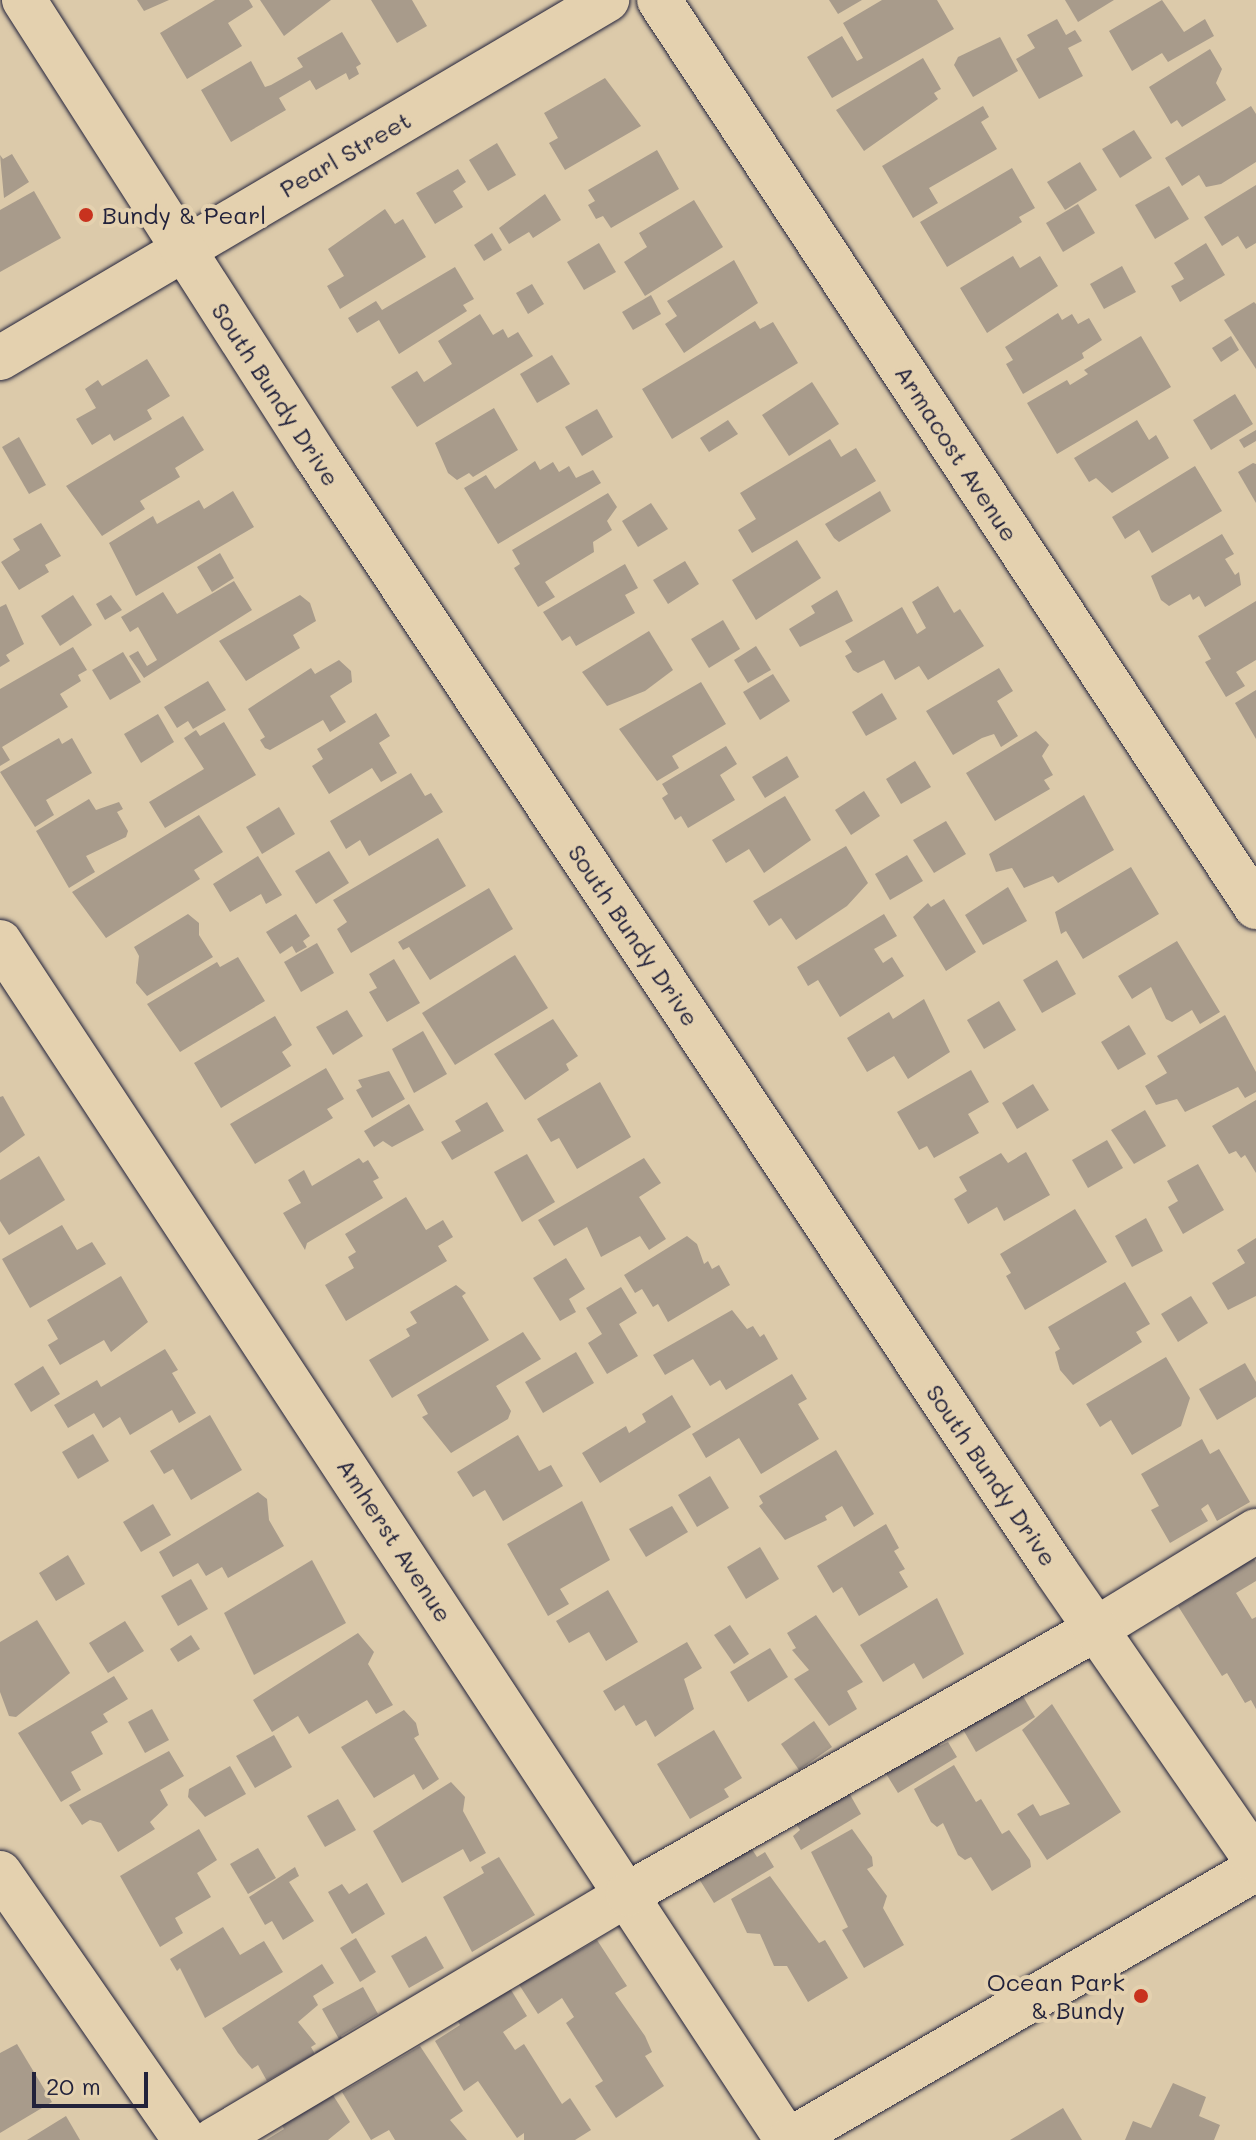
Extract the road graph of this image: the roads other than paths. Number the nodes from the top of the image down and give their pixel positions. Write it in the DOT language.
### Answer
graph roads {
  1 [pos="24,0"];
  2 [pos="607,0"];
  3 [pos="659,0"];
  4 [pos="181,250"];
  5 [pos="0,358"];
  6 [pos="1256,907"];
  7 [pos="0,942"];
  8 [pos="1256,1531"];
  9 [pos="1096,1629"];
  10 [pos="1256,1861"];
  11 [pos="1256,1869"];
  12 [pos="0,1873"];
  13 [pos="628,1894"];
  14 [pos="185,2140"];
  15 [pos="214,2140"];
  16 [pos="788,2140"];
  1 -- 4 [label="street, South Bundy Drive"];
  2 -- 4 [label="street, Pearl Street"];
  3 -- 6 [label="street, Armacost Avenue"];
  4 -- 5 [label="street, Pearl Street"];
  4 -- 9 [label="street, South Bundy Drive"];
  7 -- 13 [label="street, Amherst Avenue"];
  8 -- 9 [label="street"];
  9 -- 10 [label="street, South Bundy Drive"];
  9 -- 13 [label="street"];
  11 -- 16 [label="street"];
  12 -- 14 [label="street"];
  13 -- 15 [label="street"];
  13 -- 16 [label="street, Amherst Avenue"];
}
